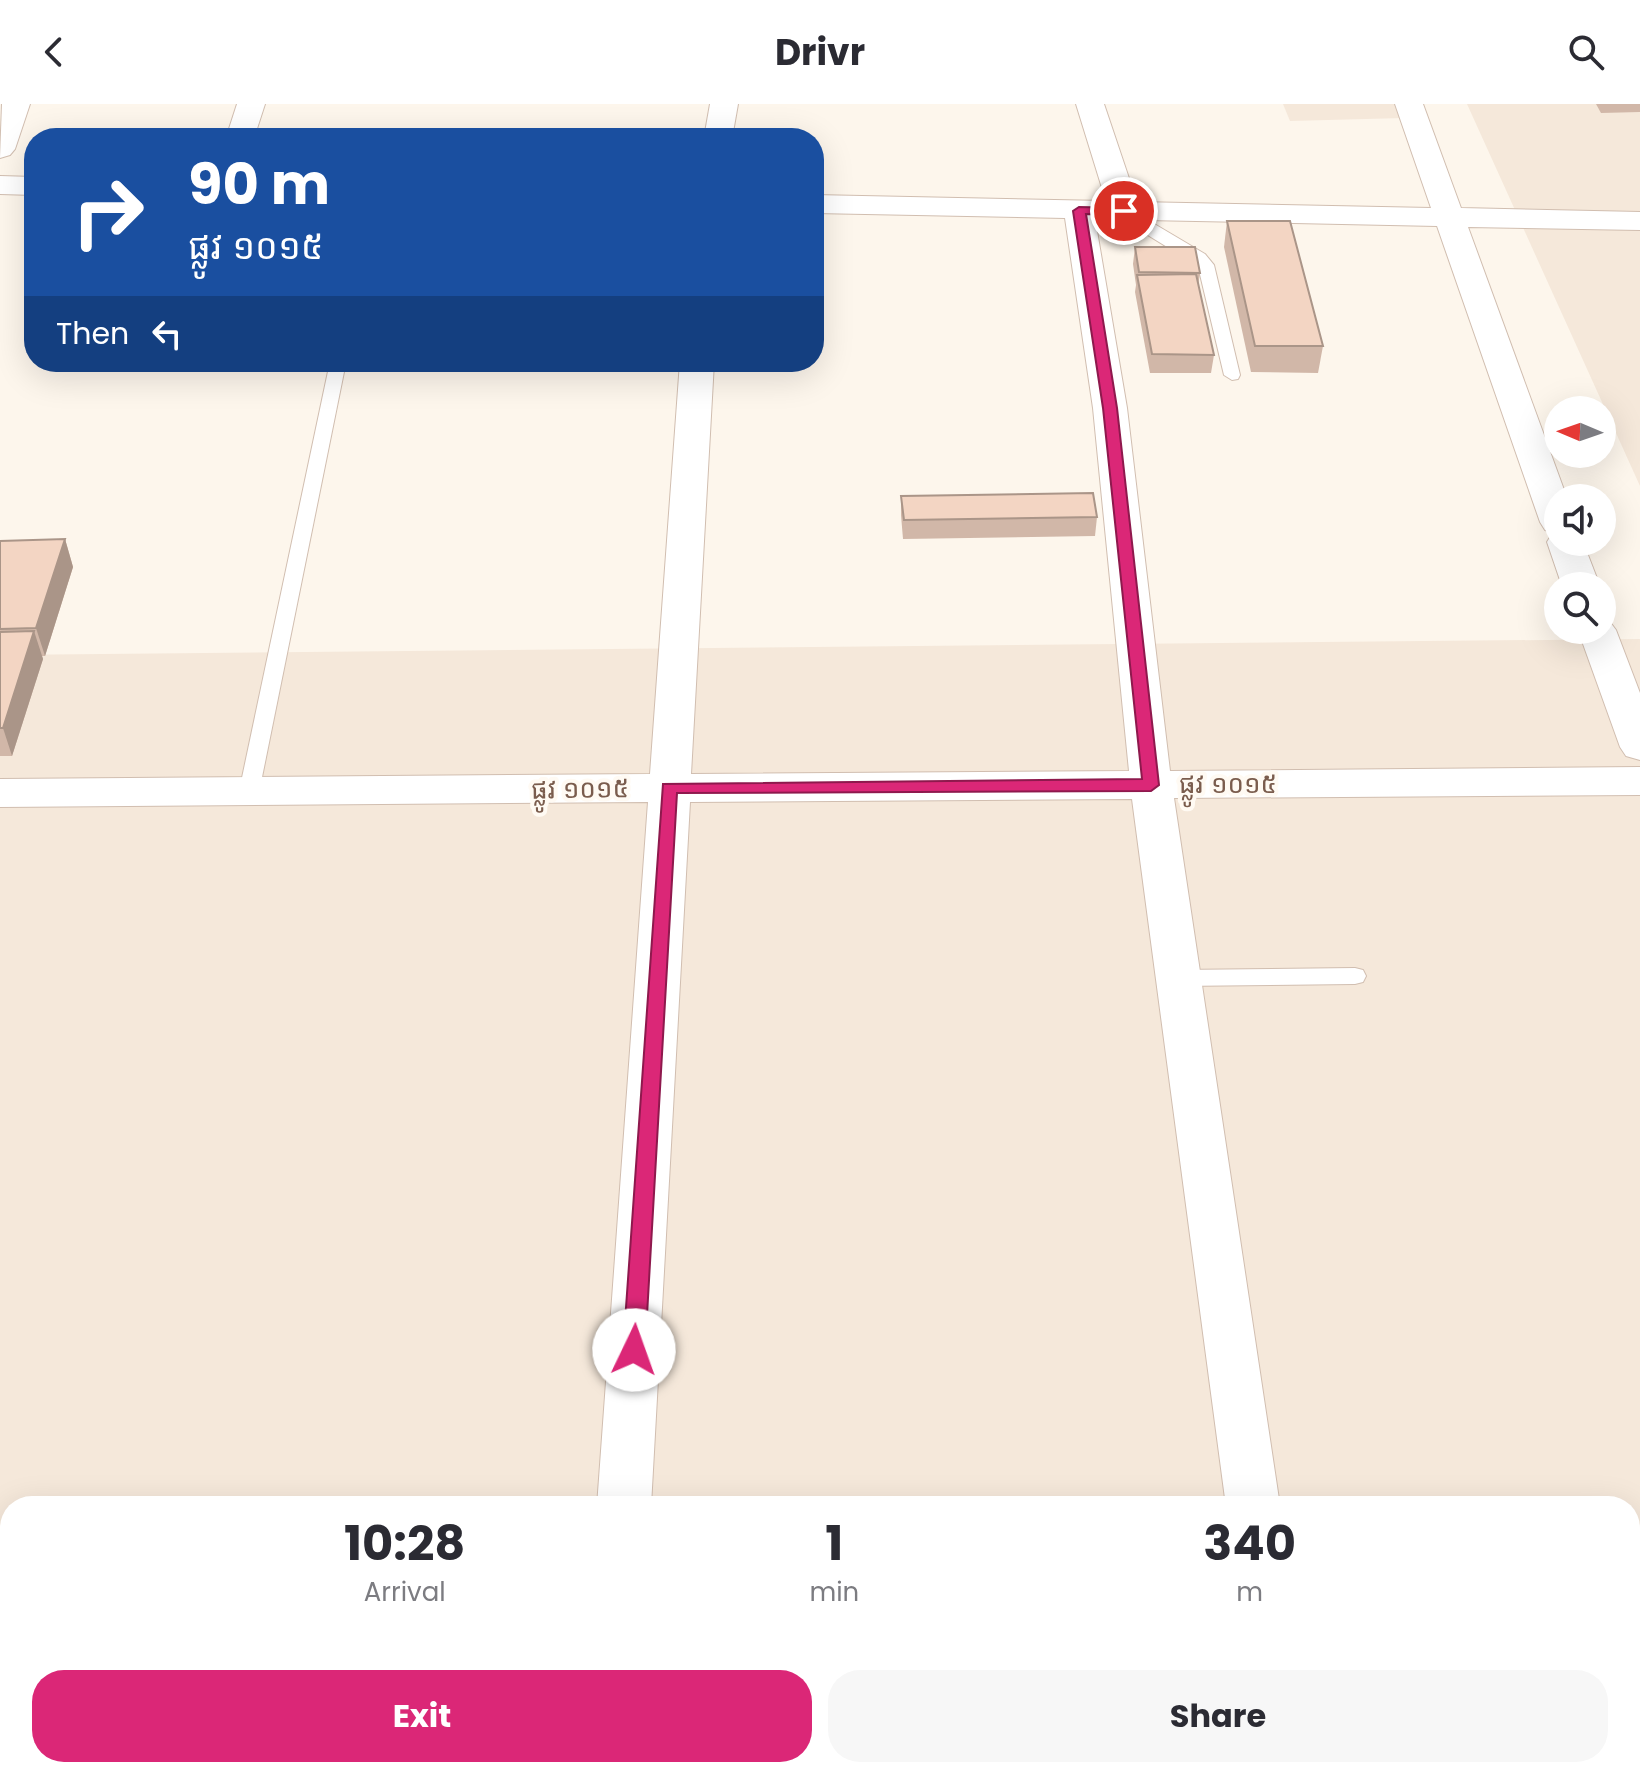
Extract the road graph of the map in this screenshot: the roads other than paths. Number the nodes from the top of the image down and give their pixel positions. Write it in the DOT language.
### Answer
graph roads {
  1 [pos="16,104"];
  2 [pos="251,104"];
  3 [pos="724,104"];
  4 [pos="1090,104"];
  5 [pos="1409,104"];
  6 [pos="243,128"];
  7 [pos="720,128"];
  8 [pos="0,149"];
  9 [pos="0,185"];
  10 [pos="24,186"];
  11 [pos="824,204"];
  12 [pos="1079,211"];
  13 [pos="1124,211"];
  14 [pos="1447,217"];
  15 [pos="1640,221"];
  16 [pos="336,372"];
  17 [pos="696,372"];
  18 [pos="1232,375"];
  19 [pos="1544,484"];
  20 [pos="1602,644"];
  21 [pos="1640,747"];
  22 [pos="1640,781"];
  23 [pos="1151,785"];
  24 [pos="669,788"];
  25 [pos="249,792"];
  26 [pos="0,793"];
  27 [pos="1355,976"];
  28 [pos="1178,978"];
  29 [pos="625,1496"];
  30 [pos="1252,1496"];
  1 -- 8 [label="street"];
  2 -- 6 [label="street"];
  3 -- 7 [label="street"];
  4 -- 13 [label="street"];
  5 -- 14 [label="street"];
  9 -- 10 [label="street"];
  11 -- 12 [label="street"];
  12 -- 13 [label="street"];
  12 -- 23 [label="street"];
  13 -- 14 [label="street"];
  13 -- 18 [label="lane"];
  14 -- 15 [label="street"];
  14 -- 19 [label="street"];
  16 -- 25 [label="lane"];
  17 -- 24 [label="street"];
  20 -- 21 [label="street"];
  22 -- 23 [label="street, ផ្លូវ ១០១៥"];
  23 -- 24 [label="street, ផ្លូវ ១០១៥"];
  23 -- 28 [label="street"];
  24 -- 25 [label="street, ផ្លូវ ១០១៥"];
  24 -- 29 [label="street"];
  25 -- 26 [label="street, ផ្លូវ ១០១៥"];
  27 -- 28 [label="lane"];
  28 -- 30 [label="street"];
}
